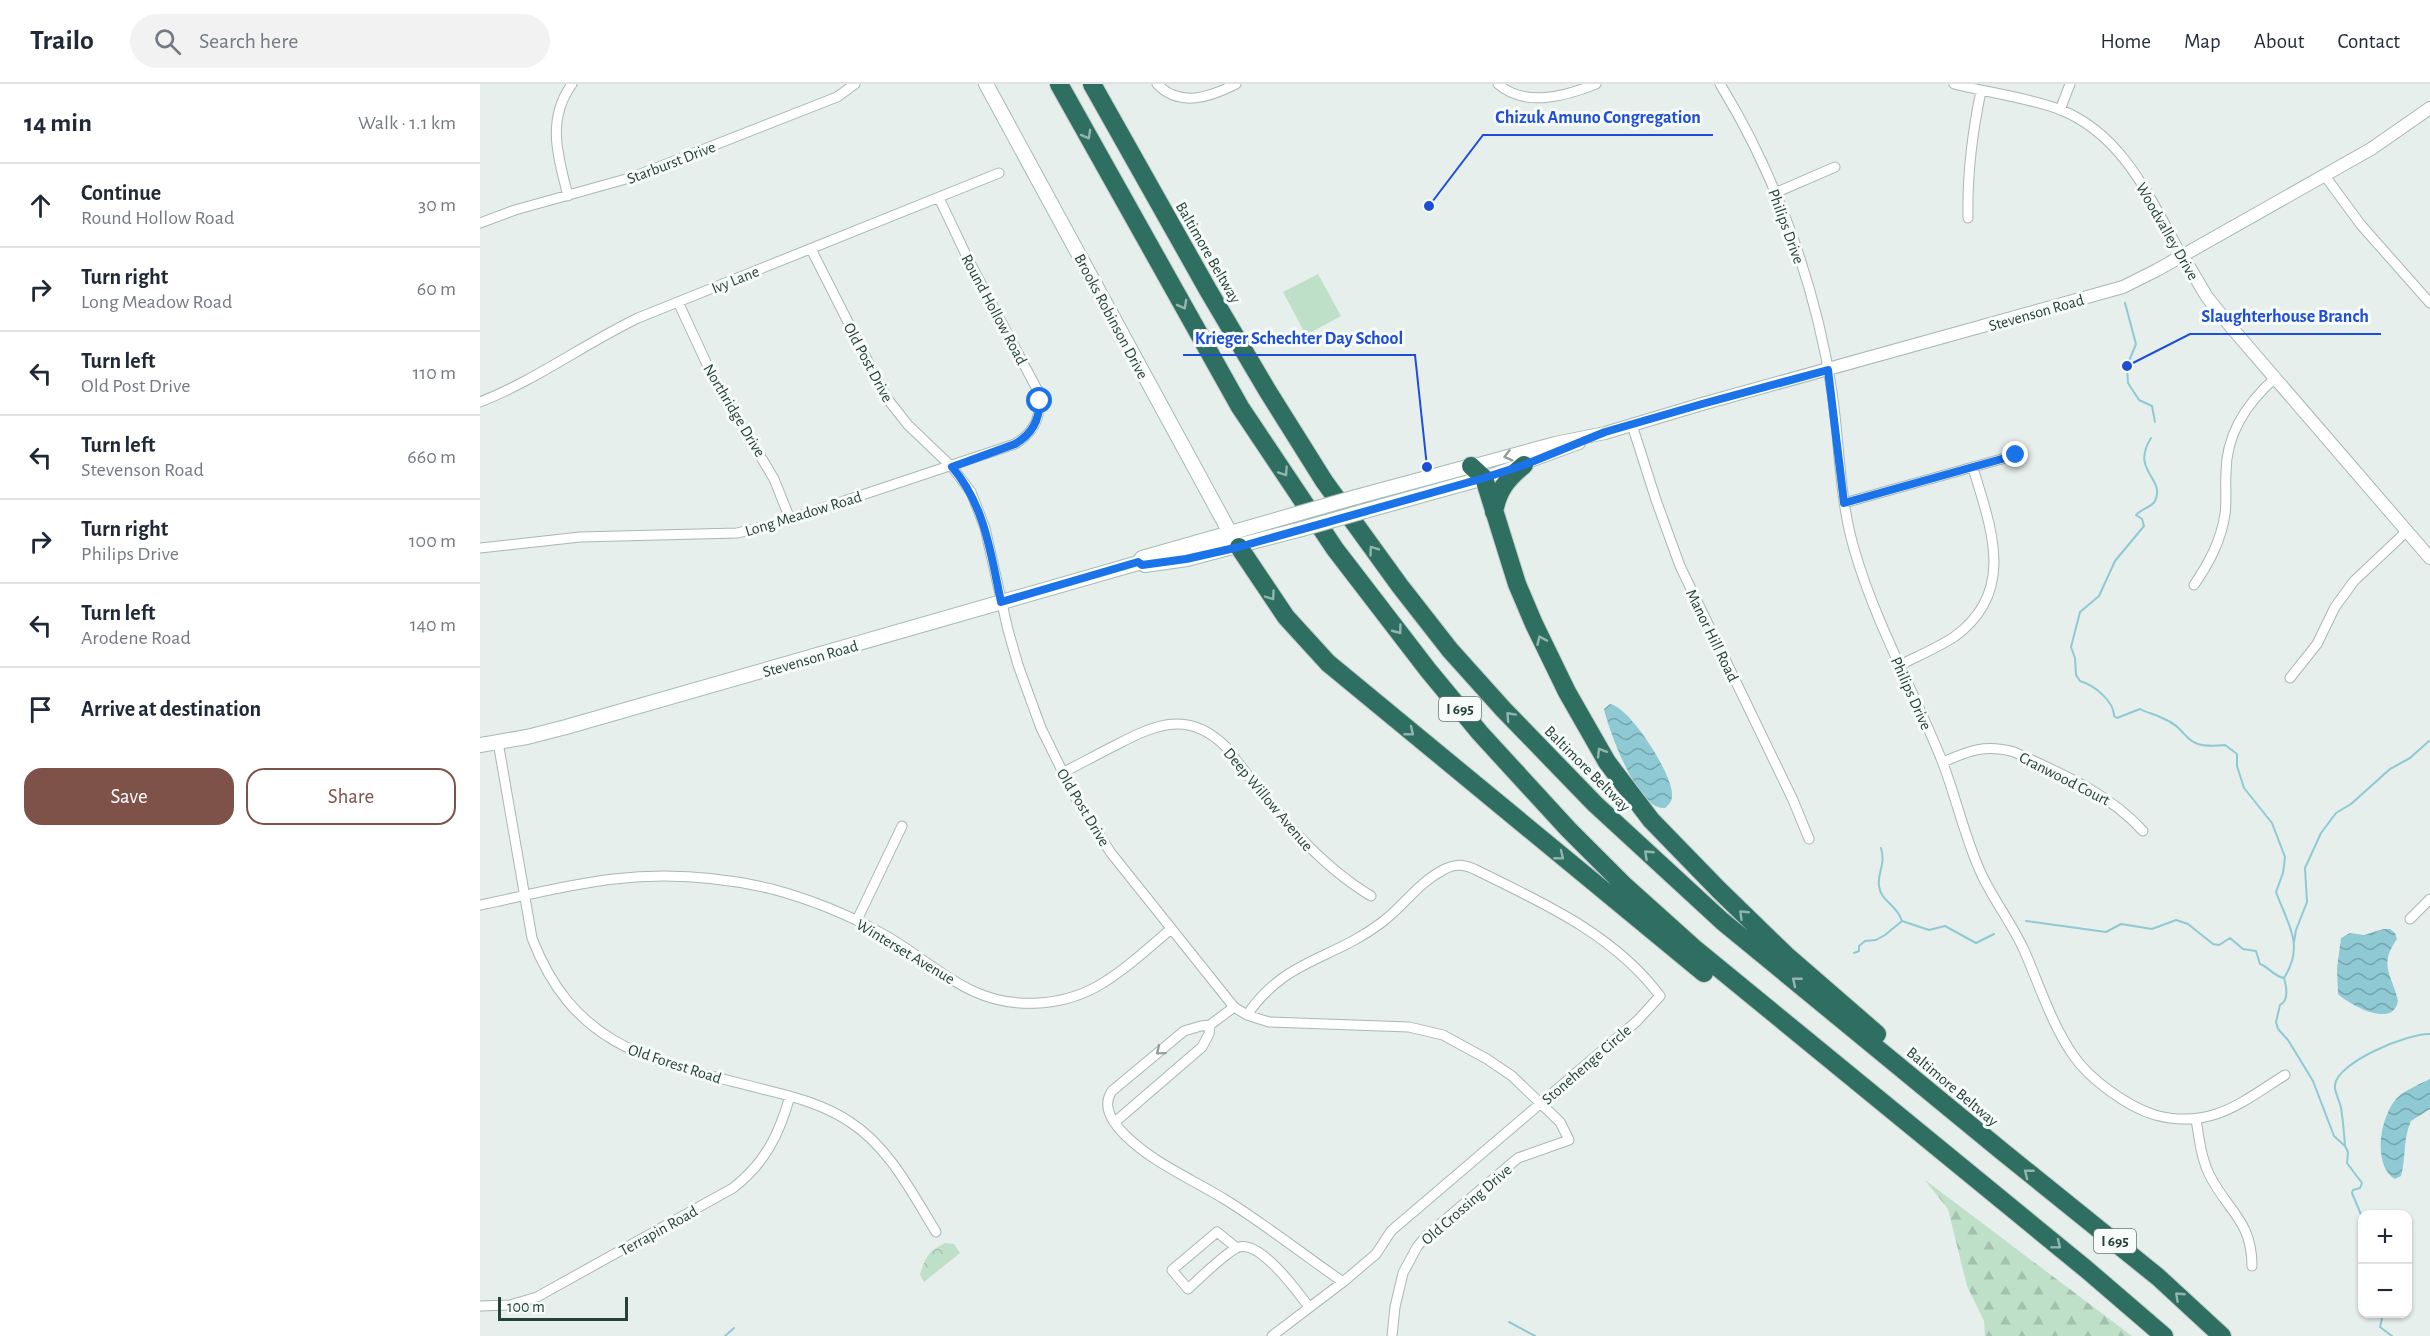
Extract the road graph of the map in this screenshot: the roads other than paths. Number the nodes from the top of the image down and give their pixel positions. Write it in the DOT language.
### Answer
graph roads {
  1 [pos="572,84"];
  2 [pos="855,84"];
  3 [pos="986,84"];
  4 [pos="1059,84"];
  5 [pos="1092,84"];
  6 [pos="1157,84"];
  7 [pos="1236,84"];
  8 [pos="1498,84"];
  9 [pos="1596,84"];
  10 [pos="1720,84"];
  11 [pos="1954,84"];
  12 [pos="2070,84"];
  13 [pos="1982,92"];
  14 [pos="2430,108"];
  15 [pos="2061,110"];
  16 [pos="1835,167"];
  17 [pos="999,173"];
  18 [pos="2325,176"];
  19 [pos="1775,193"];
  20 [pos="568,196"];
  21 [pos="939,198"];
  22 [pos="1968,218"];
  23 [pos="480,223"];
  24 [pos="811,249"];
  25 [pos="2182,255"];
  26 [pos="678,302"];
  27 [pos="2430,303"];
  28 [pos="1828,370"];
  29 [pos="2275,378"];
  30 [pos="480,402"];
  31 [pos="1037,422"];
  32 [pos="1632,424"];
  33 [pos="1605,432"];
  34 [pos="2016,455"];
  35 [pos="1524,465"];
  36 [pos="952,467"];
  37 [pos="1973,468"];
  38 [pos="1478,472"];
  39 [pos="1844,503"];
  40 [pos="1494,512"];
  41 [pos="789,519"];
  42 [pos="2407,531"];
  43 [pos="1235,541"];
  44 [pos="480,548"];
  45 [pos="2430,558"];
  46 [pos="2194,585"];
  47 [pos="1001,602"];
  48 [pos="1900,665"];
  49 [pos="2290,678"];
  50 [pos="498,742"];
  51 [pos="480,745"];
  52 [pos="1943,762"];
  53 [pos="1062,773"];
  54 [pos="902,826"];
  55 [pos="2143,831"];
  56 [pos="1809,839"];
  57 [pos="523,896"];
  58 [pos="1371,896"];
  59 [pos="2430,898"];
  60 [pos="480,904"];
  61 [pos="2410,919"];
  62 [pos="856,920"];
  63 [pos="1171,929"];
  64 [pos="1234,1007"];
  65 [pos="1246,1015"];
  66 [pos="1210,1025"];
  67 [pos="2285,1075"];
  68 [pos="790,1096"];
  69 [pos="1542,1102"];
  70 [pos="2196,1119"];
  71 [pos="1115,1122"];
  72 [pos="1569,1140"];
  73 [pos="2003,1152"];
  74 [pos="2011,1208"];
  75 [pos="936,1232"];
  76 [pos="1237,1248"];
  77 [pos="2252,1266"];
  78 [pos="1343,1282"];
  79 [pos="480,1306"];
  80 [pos="1309,1307"];
  81 [pos="1272,1336"];
  82 [pos="1392,1336"];
  83 [pos="2164,1336"];
  84 [pos="2222,1336"];
  1 -- 20 [label="street"];
  2 -- 20 [label="street, Starburst Drive"];
  3 -- 43 [label="main road, Brooks Robinson Drive"];
  4 -- 74 [label="highway, I 695, one-way"];
  73 -- 5 [label="highway, Baltimore Beltway / I 695, one-way"];
  6 -- 7 [label="street"];
  8 -- 9 [label="street"];
  10 -- 19 [label="street, Philips Drive"];
  11 -- 13 [label="street, Woodvalley Drive"];
  12 -- 15 [label="street"];
  13 -- 15 [label="street, Woodvalley Drive"];
  13 -- 22 [label="street"];
  14 -- 18 [label="street, Stevenson Road"];
  15 -- 25 [label="street, Woodvalley Drive"];
  16 -- 19 [label="street"];
  17 -- 21 [label="street, Ivy Lane"];
  18 -- 25 [label="street, Stevenson Road"];
  18 -- 27 [label="street"];
  19 -- 28 [label="street, Philips Drive"];
  20 -- 23 [label="street, Starburst Drive"];
  21 -- 24 [label="street, Ivy Lane"];
  21 -- 31 [label="street, Round Hollow Road"];
  24 -- 26 [label="street, Ivy Lane"];
  24 -- 36 [label="street, Old Post Drive"];
  25 -- 28 [label="street, Stevenson Road"];
  25 -- 29 [label="street, Woodvalley Drive"];
  26 -- 30 [label="street, Ivy Lane"];
  26 -- 41 [label="street, Northridge Drive"];
  28 -- 32 [label="street, Stevenson Road"];
  28 -- 39 [label="street, Philips Drive"];
  29 -- 42 [label="street, Woodvalley Drive"];
  29 -- 46 [label="street"];
  31 -- 36 [label="street, Long Meadow Road"];
  32 -- 33 [label="street, Stevenson Road"];
  32 -- 56 [label="street, Manor Hill Road"];
  33 -- 35 [label="street, Stevenson Road"];
  33 -- 38 [label="street, Stevenson Road, one-way"];
  34 -- 37 [label="street"];
  35 -- 38 [label="street, Stevenson Road"];
  35 -- 40 [label="highway"];
  36 -- 41 [label="street, Long Meadow Road"];
  36 -- 47 [label="street, Old Post Drive"];
  37 -- 39 [label="street"];
  37 -- 48 [label="street"];
  38 -- 40 [label="highway"];
  38 -- 43 [label="main road, Stevenson Road, bridge"];
  38 -- 43 [label="main road, Stevenson Road, bridge"];
  39 -- 48 [label="street, Philips Drive"];
  73 -- 40 [label="highway, one-way"];
  41 -- 44 [label="street, Long Meadow Road"];
  42 -- 45 [label="street, Woodvalley Drive"];
  42 -- 49 [label="street"];
  43 -- 47 [label="main road, Stevenson Road"];
  43 -- 74 [label="highway, one-way"];
  47 -- 50 [label="main road, Stevenson Road"];
  47 -- 53 [label="street, Old Post Drive"];
  48 -- 52 [label="street, Philips Drive"];
  50 -- 51 [label="main road, Stevenson Road"];
  50 -- 57 [label="street, Old Forest Road"];
  52 -- 55 [label="street, Cranwood Court"];
  52 -- 70 [label="street, Philips Drive"];
  53 -- 58 [label="street, Deep Willow Avenue"];
  53 -- 63 [label="street, Old Post Drive"];
  54 -- 62 [label="street"];
  57 -- 60 [label="street, Winterset Avenue"];
  57 -- 62 [label="street, Winterset Avenue"];
  57 -- 68 [label="street, Old Forest Road"];
  59 -- 61 [label="street"];
  62 -- 63 [label="street, Winterset Avenue"];
  63 -- 64 [label="street, Old Post Drive"];
  64 -- 65 [label="street, Old Post Drive"];
  64 -- 66 [label="street"];
  65 -- 69 [label="street, Old Post Drive"];
  65 -- 69 [label="street, Stonehenge Circle"];
  66 -- 71 [label="street"];
  66 -- 71 [label="street, one-way"];
  67 -- 70 [label="street, Philips Drive"];
  68 -- 75 [label="street, Old Forest Road"];
  68 -- 79 [label="street, Terrapin Road"];
  69 -- 72 [label="street, Old Post Drive"];
  69 -- 78 [label="street, Stonehenge Circle"];
  70 -- 77 [label="street"];
  71 -- 78 [label="street"];
  72 -- 82 [label="street, Old Crossing Drive"];
  84 -- 73 [label="highway, Baltimore Beltway / I 695, one-way"];
  74 -- 83 [label="highway, I 695, one-way"];
  76 -- 76 [label="street"];
  76 -- 80 [label="street"];
  78 -- 80 [label="street, Stonehenge Circle"];
  80 -- 81 [label="street, Stonehenge Circle"];
}
